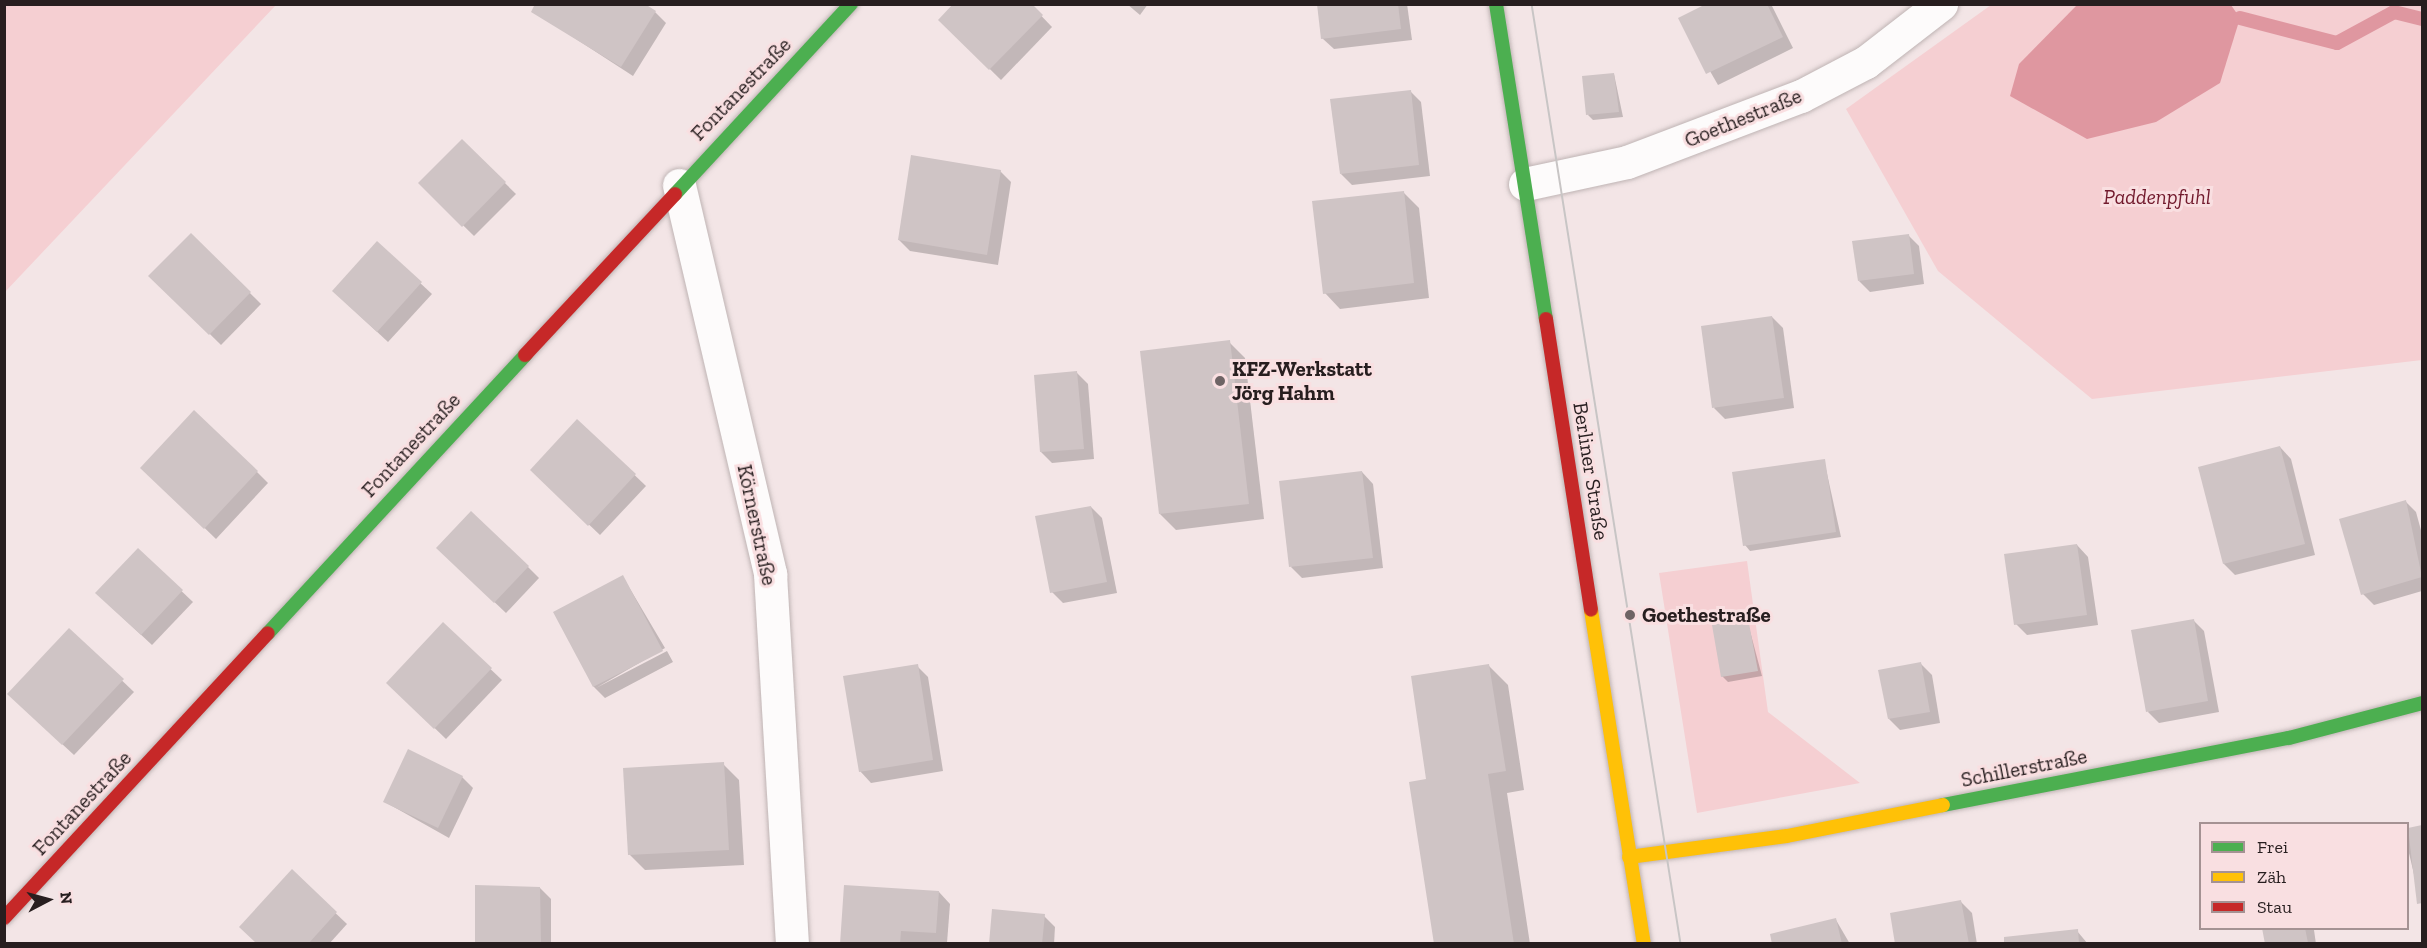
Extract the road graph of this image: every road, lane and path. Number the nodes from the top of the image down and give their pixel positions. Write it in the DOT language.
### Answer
graph roads {
  1 [pos="851,4"];
  2 [pos="1496,4"];
  3 [pos="1941,4"];
  4 [pos="1525,184"];
  5 [pos="679,185"];
  6 [pos="2422,703"];
  7 [pos="1629,857"];
  8 [pos="4,918"];
  9 [pos="792,944"];
  10 [pos="1644,944"];
  1 -- 5 [label="street, Fontanestraße"];
  2 -- 4 [label="street, Berliner Straße"];
  3 -- 4 [label="street, Goethestraße"];
  4 -- 7 [label="street, Berliner Straße"];
  5 -- 8 [label="street, Fontanestraße"];
  5 -- 9 [label="street, Körnerstraße"];
  6 -- 7 [label="street, Schillerstraße"];
  7 -- 10 [label="street, Berliner Straße"];
}
